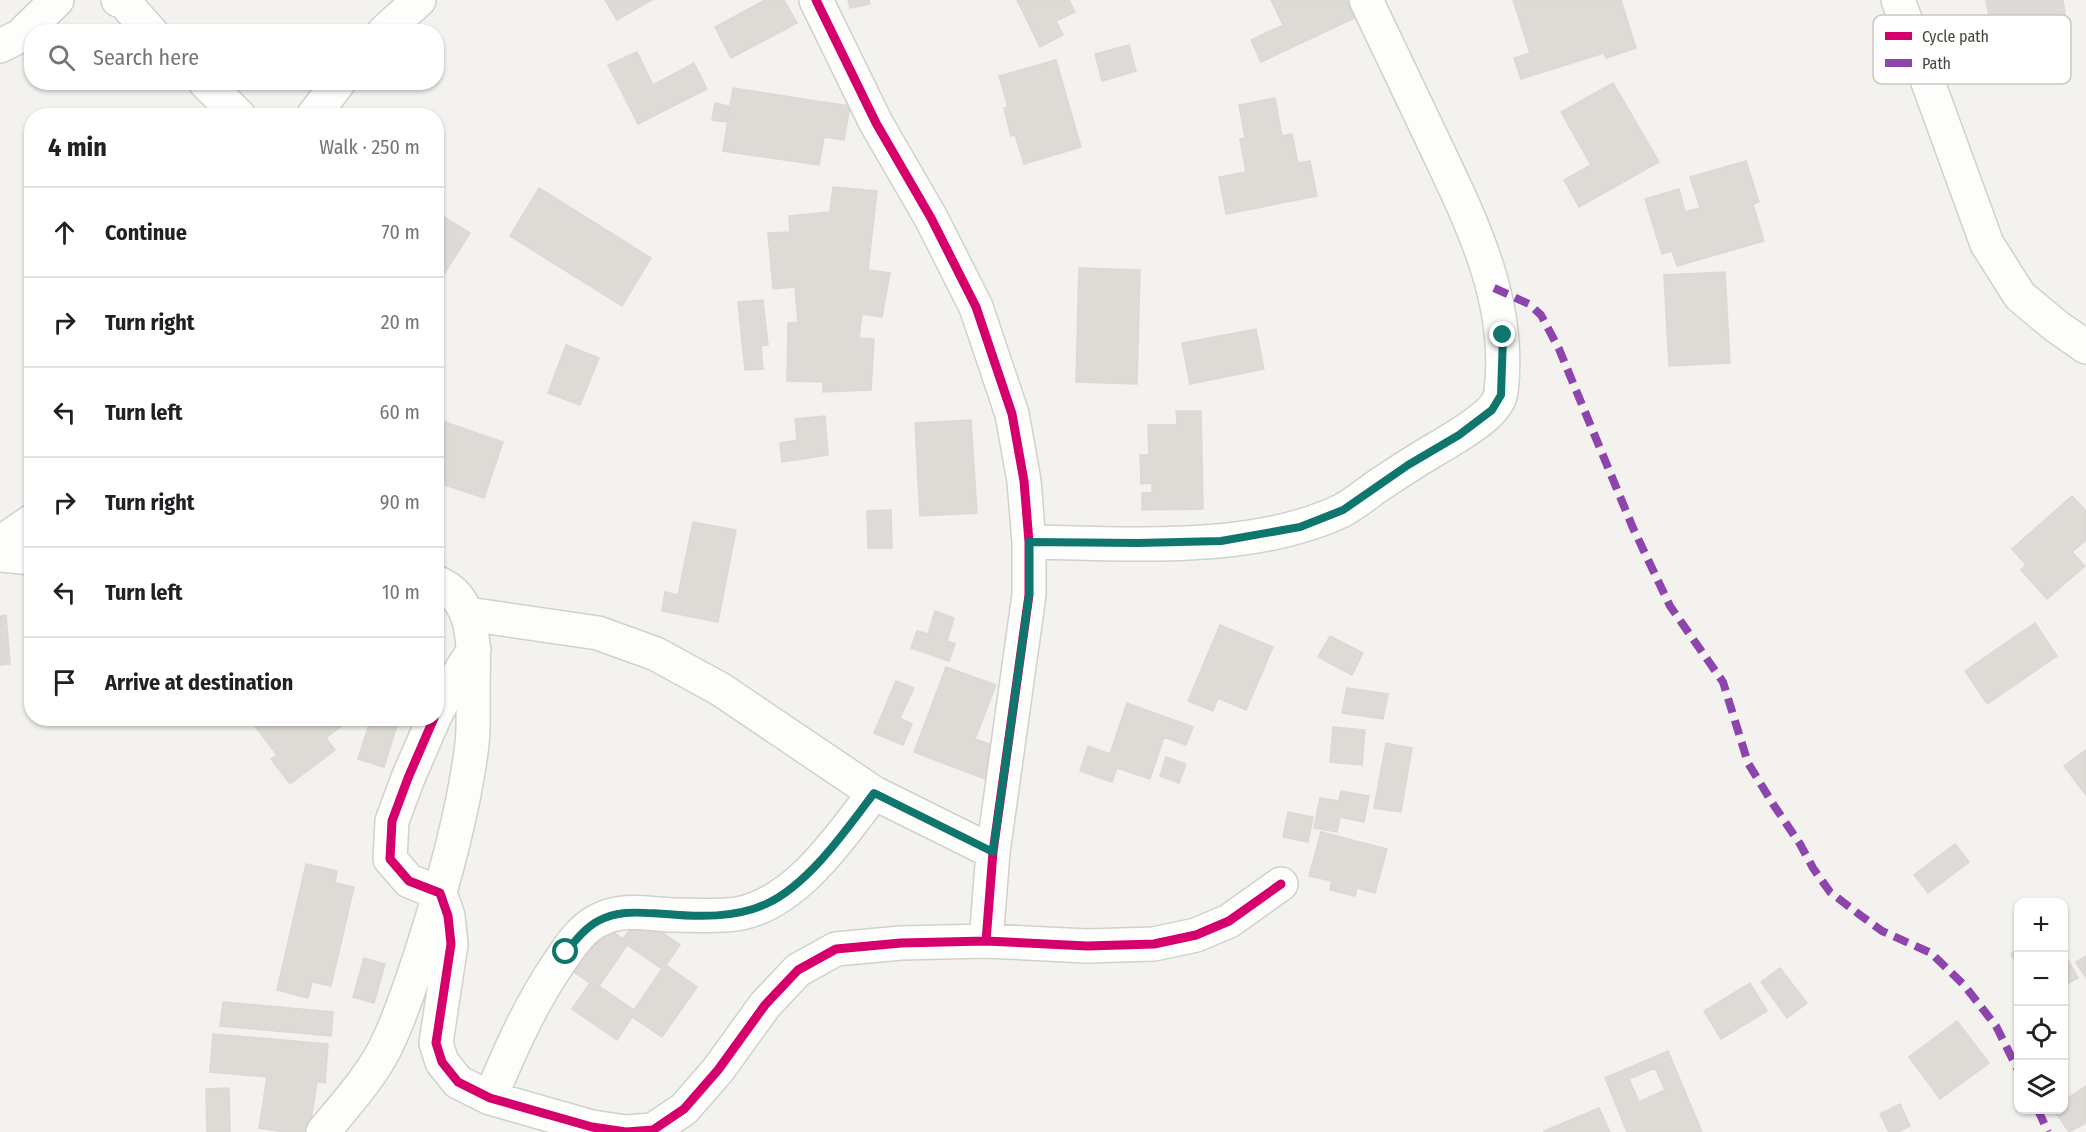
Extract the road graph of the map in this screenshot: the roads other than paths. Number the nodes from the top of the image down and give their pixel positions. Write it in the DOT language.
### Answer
graph roads {
  1 [pos="57,0"];
  2 [pos="118,0"];
  3 [pos="419,0"];
  4 [pos="816,0"];
  5 [pos="1366,0"];
  6 [pos="1898,0"];
  7 [pos="1903,15"];
  8 [pos="32,24"];
  9 [pos="144,24"];
  10 [pos="393,24"];
  11 [pos="24,32"];
  12 [pos="0,46"];
  13 [pos="1929,84"];
  14 [pos="213,90"];
  15 [pos="333,90"];
  16 [pos="231,108"];
  17 [pos="319,108"];
  18 [pos="2086,347"];
  19 [pos="24,526"];
  20 [pos="1029,542"];
  21 [pos="0,543"];
  22 [pos="0,555"];
  23 [pos="24,557"];
  24 [pos="444,585"];
  25 [pos="468,614"];
  26 [pos="474,650"];
  27 [pos="444,699"];
  28 [pos="431,726"];
  29 [pos="874,793"];
  30 [pos="993,852"];
  31 [pos="1281,884"];
  32 [pos="440,893"];
  33 [pos="986,941"];
  34 [pos="490,1098"];
  35 [pos="323,1132"];
  1 -- 8 [label="street"];
  2 -- 9 [label="street"];
  3 -- 10 [label="street"];
  4 -- 20 [label="street"];
  5 -- 20 [label="street"];
  6 -- 7 [label="street"];
  11 -- 12 [label="street"];
  13 -- 18 [label="street"];
  14 -- 16 [label="street"];
  15 -- 17 [label="street"];
  19 -- 21 [label="street"];
  20 -- 30 [label="street"];
  22 -- 23 [label="street"];
  24 -- 25 [label="street"];
  25 -- 26 [label="street"];
  25 -- 29 [label="street"];
  26 -- 27 [label="street"];
  26 -- 32 [label="street"];
  28 -- 32 [label="street"];
  29 -- 30 [label="street"];
  29 -- 34 [label="street"];
  30 -- 33 [label="street"];
  31 -- 33 [label="street"];
  32 -- 34 [label="street"];
  32 -- 35 [label="street"];
  33 -- 34 [label="street"];
}
